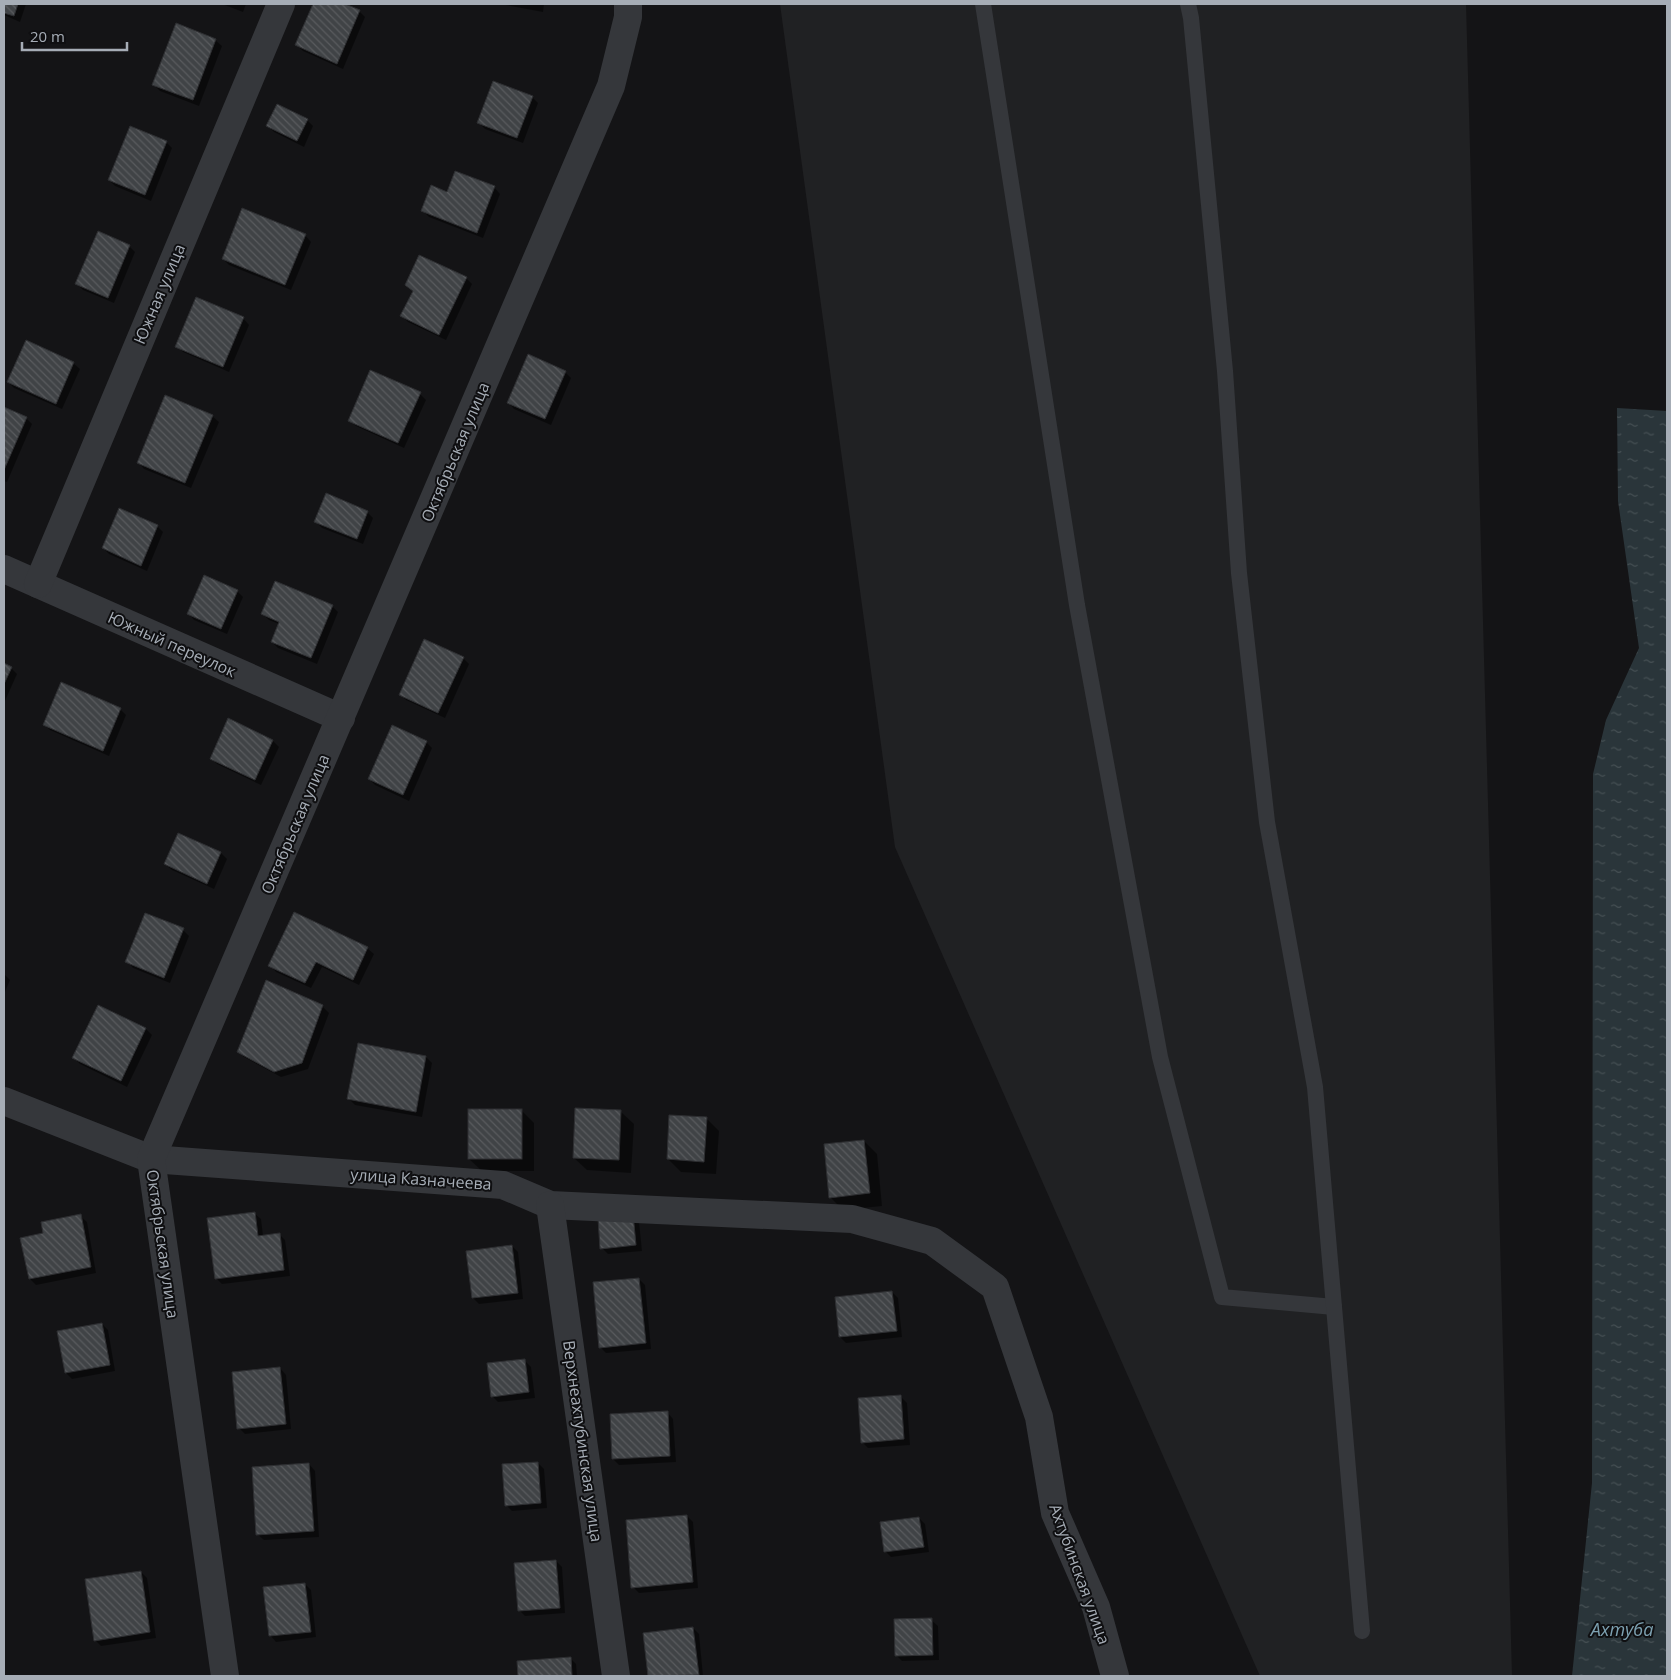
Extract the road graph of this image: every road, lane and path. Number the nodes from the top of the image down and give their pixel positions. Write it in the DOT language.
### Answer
graph roads {
  1 [pos="281,4"];
  2 [pos="628,4"];
  3 [pos="983,4"];
  4 [pos="1188,4"];
  5 [pos="4,569"];
  6 [pos="38,584"];
  7 [pos="341,718"];
  8 [pos="4,1101"];
  9 [pos="151,1159"];
  10 [pos="550,1205"];
  11 [pos="932,1241"];
  12 [pos="1334,1307"];
  13 [pos="1362,1631"];
  14 [pos="225,1676"];
  15 [pos="616,1676"];
  16 [pos="1115,1676"];
  1 -- 6 [label="street, Южная улица"];
  2 -- 7 [label="street, Октябрьская улица"];
  3 -- 12 [label="lane"];
  4 -- 12 [label="lane"];
  5 -- 6 [label="street, Южный переулок"];
  6 -- 7 [label="street, Южный переулок"];
  7 -- 9 [label="street, Октябрьская улица"];
  8 -- 9 [label="street, улица Казначеева"];
  9 -- 10 [label="street, улица Казначеева"];
  9 -- 14 [label="street, Октябрьская улица"];
  10 -- 11 [label="street, улица Казначеева"];
  10 -- 15 [label="street, Верхнеахтубинская улица"];
  11 -- 16 [label="street, Ахтубинская улица"];
  12 -- 13 [label="lane"];
}
